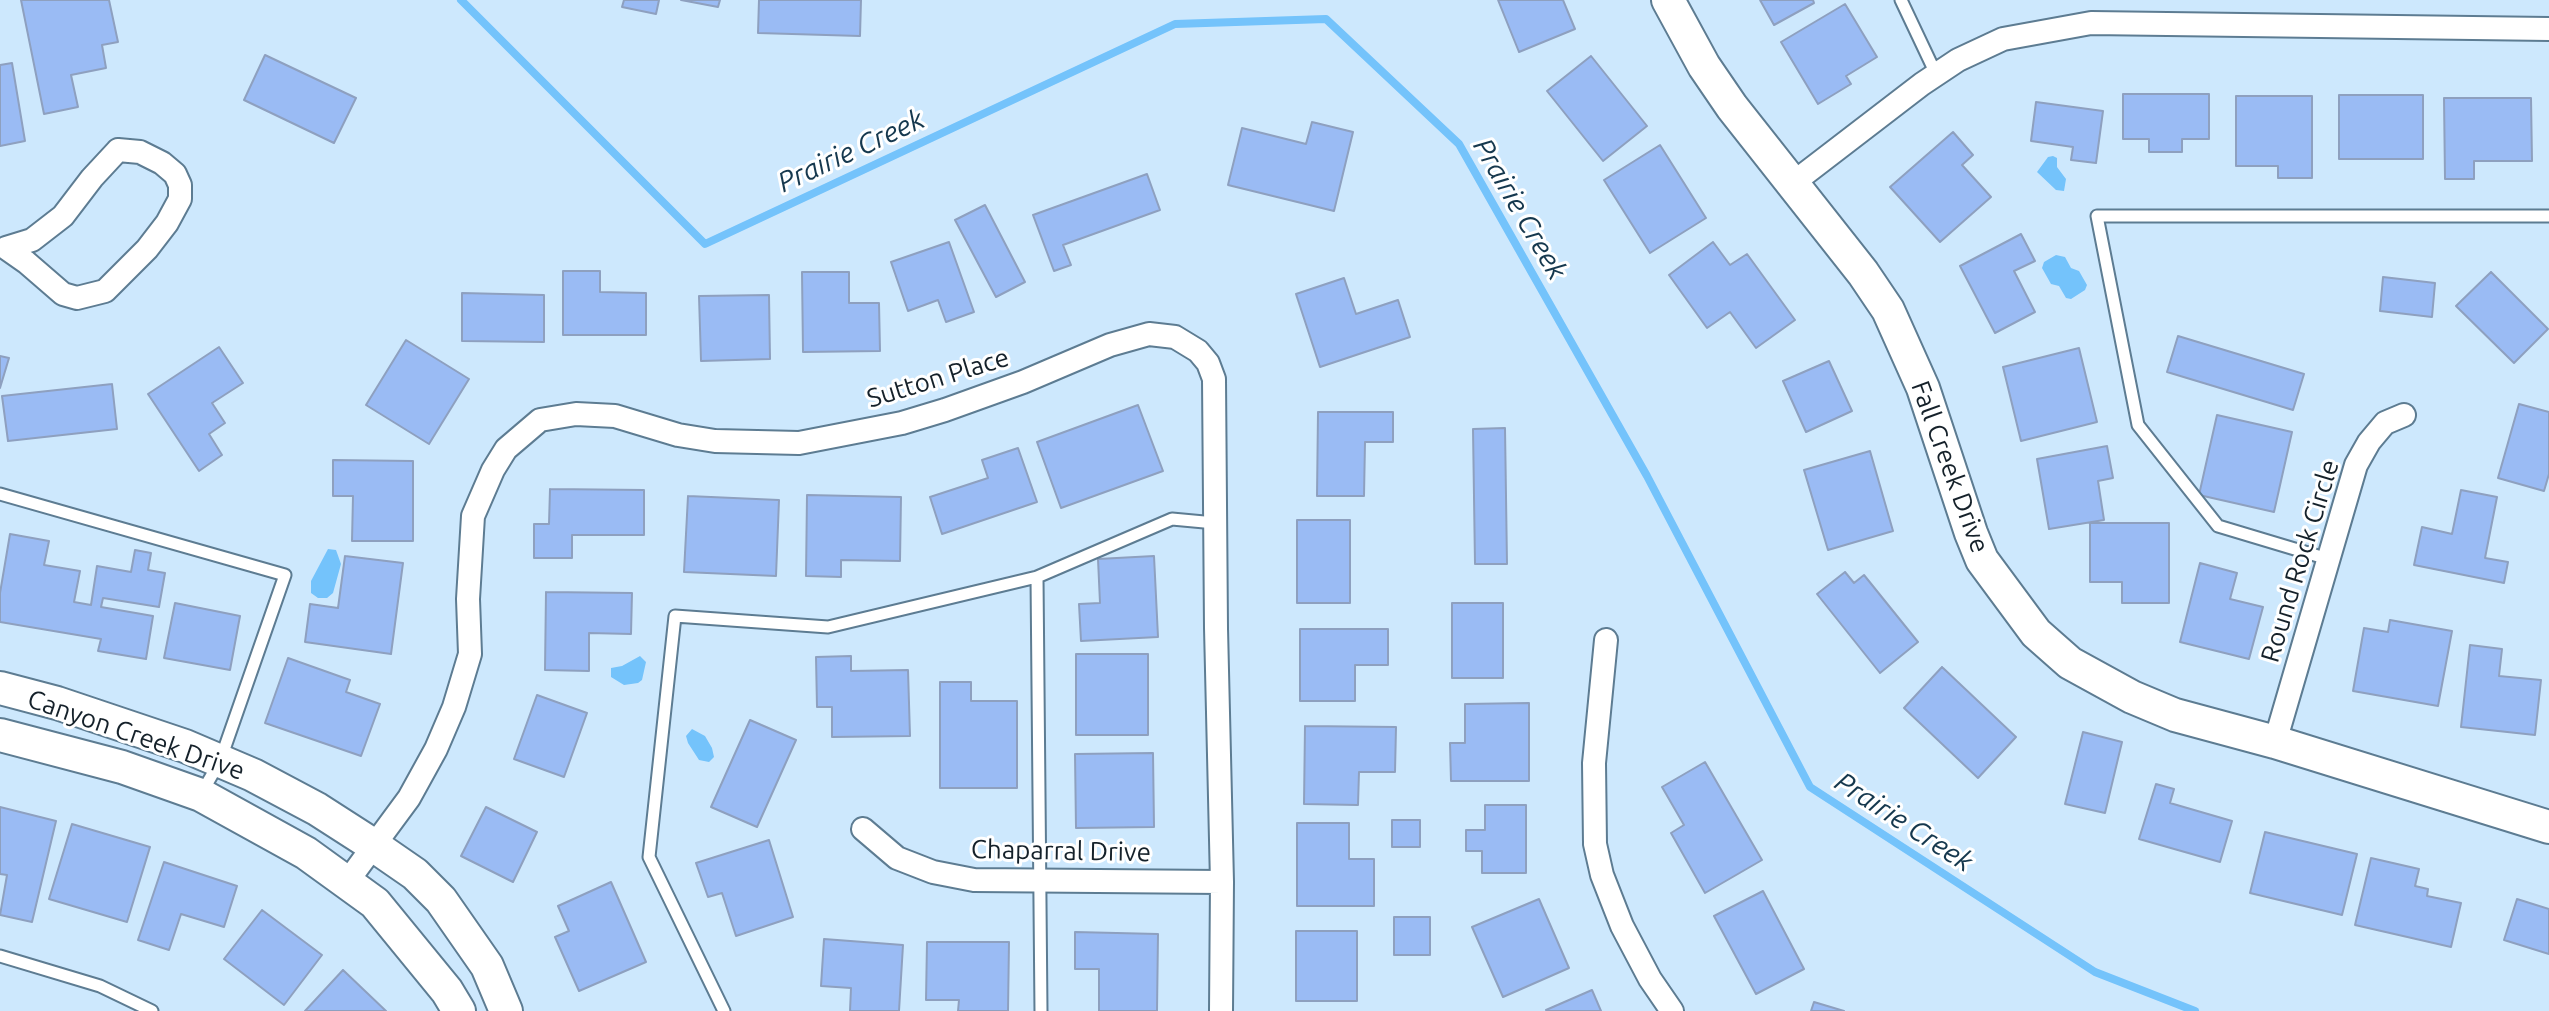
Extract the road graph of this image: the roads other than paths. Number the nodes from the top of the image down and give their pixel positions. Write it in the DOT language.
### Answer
graph roads {
  1 [pos="1668,0"];
  2 [pos="1901,0"];
  3 [pos="2549,29"];
  4 [pos="1936,74"];
  5 [pos="1793,183"];
  6 [pos="2549,216"];
  7 [pos="3,247"];
  8 [pos="2404,415"];
  9 [pos="0,494"];
  10 [pos="1215,523"];
  11 [pos="2328,559"];
  12 [pos="1037,577"];
  13 [pos="1606,640"];
  14 [pos="0,688"];
  15 [pos="0,735"];
  16 [pos="2275,742"];
  17 [pos="220,761"];
  18 [pos="201,795"];
  19 [pos="2549,827"];
  20 [pos="863,829"];
  21 [pos="373,845"];
  22 [pos="1039,881"];
  23 [pos="347,882"];
  24 [pos="1222,882"];
  25 [pos="0,956"];
  26 [pos="152,1011"];
  27 [pos="459,1011"];
  28 [pos="506,1011"];
  29 [pos="724,1011"];
  30 [pos="1041,1011"];
  31 [pos="1221,1011"];
  32 [pos="1672,1011"];
  1 -- 5 [label="street, Fall Creek Drive"];
  2 -- 4 [label="lane"];
  3 -- 4 [label="street"];
  4 -- 5 [label="street"];
  5 -- 16 [label="street, Fall Creek Drive"];
  6 -- 11 [label="lane"];
  7 -- 7 [label="street"];
  8 -- 11 [label="street, Round Rock Circle"];
  9 -- 17 [label="lane"];
  10 -- 12 [label="lane"];
  10 -- 21 [label="street, Sutton Place"];
  10 -- 24 [label="street, Sutton Place"];
  11 -- 16 [label="street, Round Rock Circle"];
  12 -- 22 [label="lane"];
  12 -- 29 [label="lane"];
  13 -- 32 [label="street"];
  14 -- 17 [label="street, Canyon Creek Drive"];
  15 -- 18 [label="street, Canyon Creek Drive"];
  16 -- 19 [label="street, Fall Creek Drive"];
  17 -- 18 [label="lane"];
  17 -- 21 [label="street, Canyon Creek Drive"];
  18 -- 23 [label="street, Canyon Creek Drive"];
  20 -- 22 [label="street, Chaparral Drive"];
  21 -- 23 [label="street, Sutton Place"];
  21 -- 28 [label="street, Canyon Creek Drive"];
  22 -- 24 [label="street, Chaparral Drive"];
  22 -- 30 [label="lane"];
  23 -- 27 [label="street, Canyon Creek Drive"];
  24 -- 31 [label="street, Sutton Place"];
  25 -- 26 [label="lane"];
}
